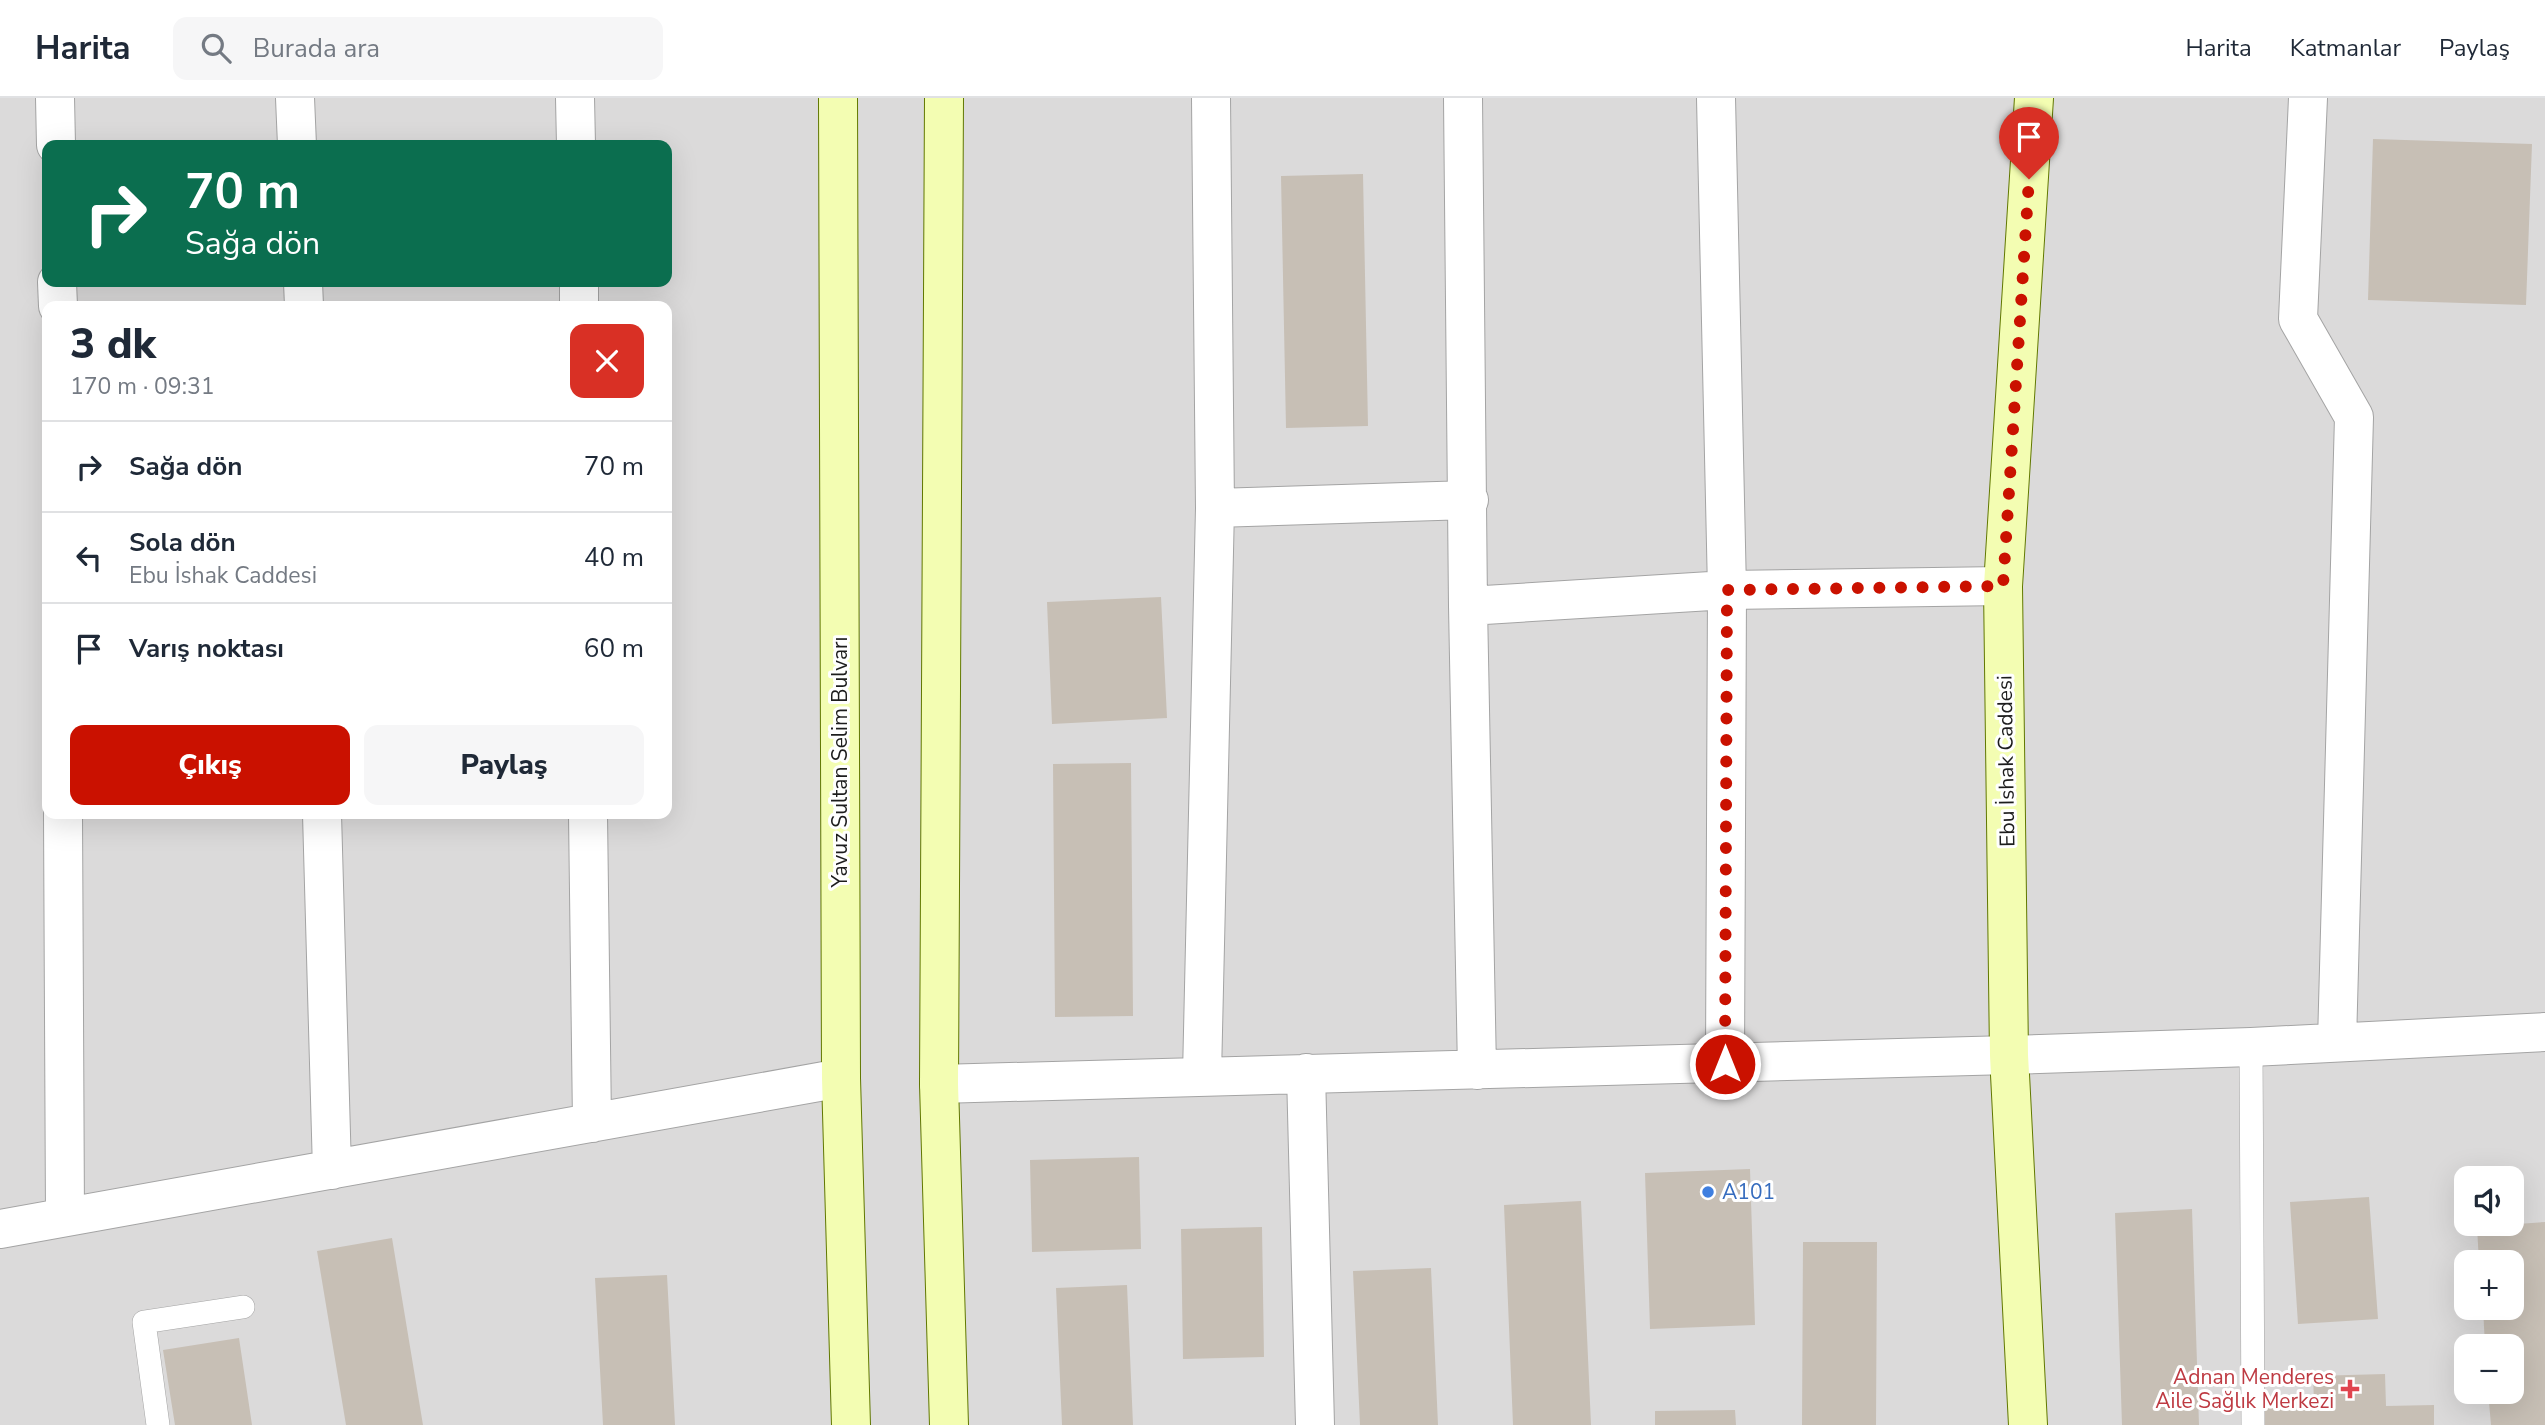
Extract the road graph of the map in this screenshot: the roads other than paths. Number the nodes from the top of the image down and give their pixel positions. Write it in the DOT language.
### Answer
graph roads {
  1 [pos="55,98"];
  2 [pos="295,98"];
  3 [pos="575,98"];
  4 [pos="838,98"];
  5 [pos="944,98"];
  6 [pos="1211,98"];
  7 [pos="1463,98"];
  8 [pos="1716,98"];
  9 [pos="2034,98"];
  10 [pos="2308,98"];
  11 [pos="55,140"];
  12 [pos="297,140"];
  13 [pos="576,140"];
  14 [pos="1469,500"];
  15 [pos="1215,508"];
  16 [pos="2003,586"];
  17 [pos="1727,590"];
  18 [pos="1468,606"];
  19 [pos="63,819"];
  20 [pos="322,819"];
  21 [pos="588,819"];
  22 [pos="2545,1032"];
  23 [pos="2337,1042"];
  24 [pos="2251,1047"];
  25 [pos="2009,1055"];
  26 [pos="1725,1064"];
  27 [pos="1477,1070"];
  28 [pos="1306,1073"];
  29 [pos="1202,1075"];
  30 [pos="841,1078"];
  31 [pos="939,1084"];
  32 [pos="592,1122"];
  33 [pos="332,1170"];
  34 [pos="65,1217"];
  35 [pos="0,1229"];
  36 [pos="243,1307"];
  37 [pos="158,1425"];
  38 [pos="851,1425"];
  39 [pos="948,1425"];
  40 [pos="1315,1425"];
  41 [pos="2028,1425"];
  42 [pos="2253,1425"];
  1 -- 11 [label="street"];
  2 -- 12 [label="street"];
  3 -- 13 [label="street"];
  4 -- 30 [label="main road, Yavuz Sultan Selim Bulvarı"];
  5 -- 31 [label="main road"];
  6 -- 15 [label="street"];
  7 -- 14 [label="street"];
  8 -- 17 [label="street"];
  9 -- 16 [label="main road, Ebu İshak Caddesi"];
  10 -- 23 [label="street"];
  14 -- 15 [label="street"];
  14 -- 18 [label="street"];
  15 -- 29 [label="street"];
  16 -- 17 [label="street"];
  16 -- 25 [label="main road, Ebu İshak Caddesi"];
  17 -- 18 [label="street"];
  17 -- 26 [label="street"];
  18 -- 27 [label="street"];
  19 -- 34 [label="street"];
  20 -- 33 [label="street"];
  21 -- 32 [label="street"];
  22 -- 23 [label="street"];
  23 -- 24 [label="street"];
  24 -- 25 [label="street"];
  24 -- 42 [label="lane"];
  25 -- 26 [label="street"];
  25 -- 41 [label="main road, Ebu İshak Caddesi"];
  26 -- 27 [label="street"];
  27 -- 28 [label="street"];
  28 -- 29 [label="street"];
  28 -- 40 [label="street"];
  29 -- 31 [label="street"];
  30 -- 32 [label="street"];
  30 -- 38 [label="main road, Yavuz Sultan Selim Bulvarı"];
  31 -- 39 [label="main road"];
  32 -- 33 [label="street"];
  33 -- 34 [label="street"];
  34 -- 35 [label="street"];
  36 -- 37 [label="lane"];
}
